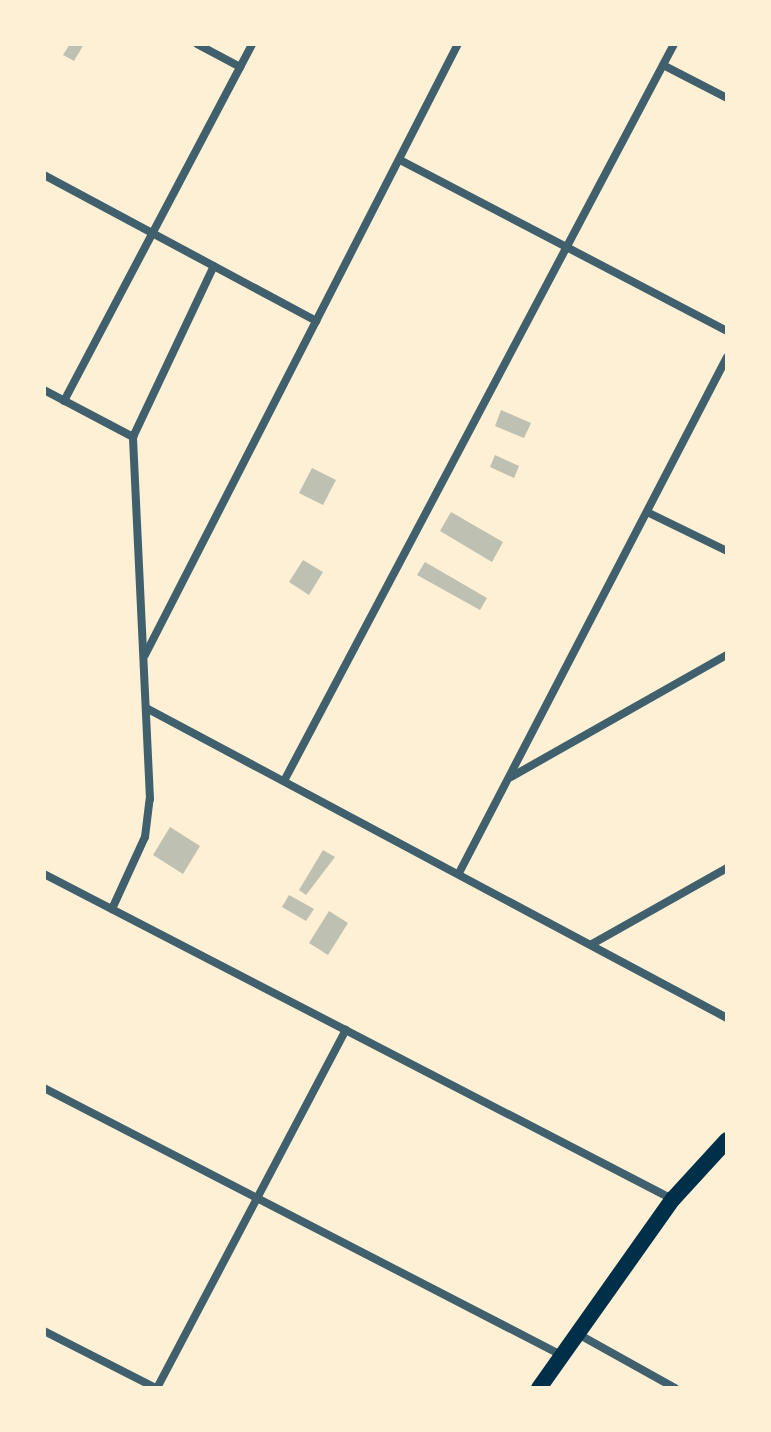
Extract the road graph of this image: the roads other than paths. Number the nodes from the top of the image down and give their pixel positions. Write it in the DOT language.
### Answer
graph roads {
  1 [pos="197,44"];
  2 [pos="252,44"];
  3 [pos="458,44"];
  4 [pos="674,44"];
  5 [pos="663,65"];
  6 [pos="240,67"];
  7 [pos="727,98"];
  8 [pos="400,160"];
  9 [pos="44,175"];
  10 [pos="152,232"];
  11 [pos="567,247"];
  12 [pos="214,266"];
  13 [pos="316,321"];
  14 [pos="727,331"];
  15 [pos="727,357"];
  16 [pos="44,390"];
  17 [pos="64,401"];
  18 [pos="133,437"];
  19 [pos="647,512"];
  20 [pos="727,551"];
  21 [pos="145,655"];
  22 [pos="727,655"];
  23 [pos="148,709"];
  24 [pos="510,777"];
  25 [pos="284,781"];
  26 [pos="727,868"];
  27 [pos="459,873"];
  28 [pos="44,874"];
  29 [pos="112,909"];
  30 [pos="592,944"];
  31 [pos="727,1018"];
  32 [pos="346,1030"];
  33 [pos="44,1088"];
  34 [pos="727,1140"];
  35 [pos="258,1197"];
  36 [pos="673,1199"];
  37 [pos="44,1331"];
  38 [pos="577,1334"];
  39 [pos="561,1355"];
  40 [pos="157,1388"];
  41 [pos="539,1388"];
  42 [pos="675,1388"];
  1 -- 6 [label="street"];
  2 -- 6 [label="street"];
  3 -- 8 [label="street"];
  4 -- 5 [label="street"];
  5 -- 7 [label="street"];
  5 -- 11 [label="street"];
  6 -- 10 [label="street"];
  8 -- 11 [label="street"];
  8 -- 13 [label="street"];
  9 -- 10 [label="street"];
  10 -- 12 [label="street"];
  10 -- 17 [label="street"];
  11 -- 14 [label="street"];
  11 -- 25 [label="street"];
  12 -- 13 [label="street"];
  12 -- 18 [label="street"];
  13 -- 21 [label="street"];
  15 -- 19 [label="street"];
  16 -- 17 [label="street"];
  17 -- 18 [label="street"];
  18 -- 21 [label="street"];
  19 -- 20 [label="street"];
  19 -- 24 [label="street"];
  21 -- 23 [label="street"];
  22 -- 24 [label="street"];
  23 -- 25 [label="street"];
  23 -- 29 [label="street"];
  24 -- 27 [label="street"];
  25 -- 27 [label="street"];
  26 -- 30 [label="street"];
  27 -- 30 [label="street"];
  28 -- 29 [label="street"];
  29 -- 32 [label="street"];
  30 -- 31 [label="street"];
  32 -- 35 [label="street"];
  32 -- 36 [label="street"];
  33 -- 35 [label="street"];
  34 -- 36 [label="main road"];
  35 -- 39 [label="street"];
  35 -- 40 [label="street"];
  36 -- 38 [label="main road"];
  37 -- 40 [label="street"];
  38 -- 39 [label="main road"];
  38 -- 42 [label="street"];
  39 -- 41 [label="main road"];
}
